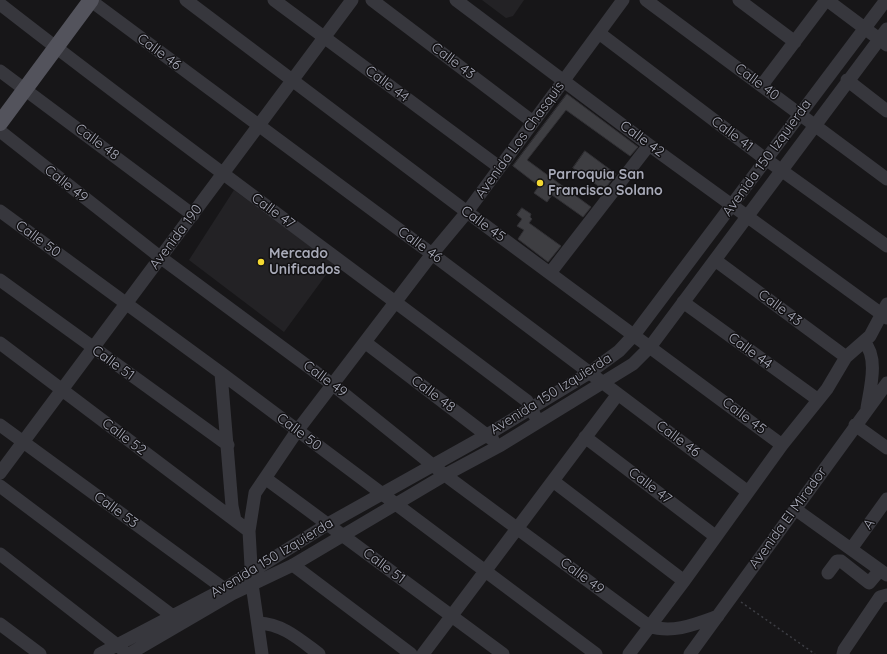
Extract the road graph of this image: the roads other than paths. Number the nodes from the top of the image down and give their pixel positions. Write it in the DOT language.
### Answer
graph roads {
  1 [pos="91,0"];
  2 [pos="186,0"];
  3 [pos="274,0"];
  4 [pos="352,0"];
  5 [pos="372,0"];
  6 [pos="456,0"];
  7 [pos="623,0"];
  8 [pos="646,0"];
  9 [pos="827,0"];
  10 [pos="886,0"];
  11 [pos="744,1"];
  12 [pos="0,4"];
  13 [pos="865,28"];
  14 [pos="599,33"];
  15 [pos="325,37"];
  16 [pos="884,37"];
  17 [pos="795,42"];
  18 [pos="56,48"];
  19 [pos="0,71"];
  20 [pos="564,80"];
  21 [pos="847,80"];
  22 [pos="292,81"];
  23 [pos="762,86"];
  24 [pos="25,90"];
  25 [pos="887,110"];
  26 [pos="799,113"];
  27 [pos="1,122"];
  28 [pos="533,122"];
  29 [pos="814,125"];
  30 [pos="258,127"];
  31 [pos="649,144"];
  32 [pos="766,159"];
  33 [pos="500,167"];
  34 [pos="782,170"];
  35 [pos="223,174"];
  36 [pos="887,179"];
  37 [pos="733,205"];
  38 [pos="0,211"];
  39 [pos="466,212"];
  40 [pos="193,215"];
  41 [pos="748,215"];
  42 [pos="887,246"];
  43 [pos="432,254"];
  44 [pos="160,257"];
  45 [pos="715,260"];
  46 [pos="550,274"];
  47 [pos="0,280"];
  48 [pos="397,302"];
  49 [pos="683,302"];
  50 [pos="126,304"];
  51 [pos="885,312"];
  52 [pos="634,335"];
  53 [pos="864,342"];
  54 [pos="0,343"];
  55 [pos="366,343"];
  56 [pos="650,347"];
  57 [pos="93,348"];
  58 [pos="846,357"];
  59 [pos="221,373"];
  60 [pos="589,373"];
  61 [pos="602,383"];
  62 [pos="887,383"];
  63 [pos="333,385"];
  64 [pos="62,390"];
  65 [pos="618,394"];
  66 [pos="818,399"];
  67 [pos="531,408"];
  68 [pos="867,410"];
  69 [pos="539,423"];
  70 [pos="0,426"];
  71 [pos="855,426"];
  72 [pos="297,432"];
  73 [pos="487,435"];
  74 [pos="586,437"];
  75 [pos="23,442"];
  76 [pos="228,445"];
  77 [pos="501,445"];
  78 [pos="782,445"];
  79 [pos="887,448"];
  80 [pos="432,464"];
  81 [pos="0,473"];
  82 [pos="445,474"];
  83 [pos="265,478"];
  84 [pos="553,481"];
  85 [pos="0,486"];
  86 [pos="748,492"];
  87 [pos="381,493"];
  88 [pos="887,499"];
  89 [pos="396,504"];
  90 [pos="795,509"];
  91 [pos="235,520"];
  92 [pos="328,524"];
  93 [pos="518,528"];
  94 [pos="249,531"];
  95 [pos="344,536"];
  96 [pos="715,536"];
  97 [pos="851,549"];
  98 [pos="0,554"];
  99 [pos="293,564"];
  100 [pos="251,571"];
  101 [pos="485,571"];
  102 [pos="828,573"];
  103 [pos="883,573"];
  104 [pos="684,581"];
  105 [pos="252,584"];
  106 [pos="228,592"];
  107 [pos="887,595"];
  108 [pos="172,615"];
  109 [pos="452,616"];
  110 [pos="718,616"];
  111 [pos="182,623"];
  112 [pos="258,623"];
  113 [pos="0,624"];
  114 [pos="649,626"];
  115 [pos="117,645"];
  116 [pos="40,654"];
  117 [pos="100,654"];
  118 [pos="129,654"];
  119 [pos="262,654"];
  120 [pos="319,654"];
  121 [pos="411,654"];
  122 [pos="423,654"];
  123 [pos="503,654"];
  124 [pos="596,654"];
  125 [pos="629,654"];
  126 [pos="690,654"];
  127 [pos="843,654"];
  1 -- 18 [label="main road"];
  1 -- 30 [label="street, Calle 46"];
  2 -- 22 [label="street, Calle 45"];
  3 -- 15 [label="street, Calle 44"];
  4 -- 15 [label="street, Avenida 190"];
  5 -- 28 [label="street, Calle 43"];
  6 -- 20 [label="street, Calle 42"];
  7 -- 14 [label="street, Avenida Los Chasquis"];
  8 -- 23 [label="street, Calle 40"];
  9 -- 13 [label="street"];
  9 -- 17 [label="street"];
  10 -- 13 [label="street, Avenida 150 Izquierda"];
  11 -- 17 [label="street"];
  12 -- 18 [label="street, Calle 47"];
  13 -- 16 [label="street"];
  13 -- 26 [label="street, Avenida 150 Izquierda"];
  14 -- 20 [label="street, Avenida Los Chasquis"];
  14 -- 32 [label="street, Calle 41"];
  15 -- 22 [label="street, Avenida 190"];
  15 -- 33 [label="street, Calle 44"];
  16 -- 21 [label="street, Avenida 150 Izquierda"];
  17 -- 23 [label="street"];
  18 -- 24 [label="main road"];
  18 -- 35 [label="street, Calle 47"];
  19 -- 24 [label="street, Calle 48"];
  20 -- 28 [label="street, Avenida Los Chasquis"];
  20 -- 31 [label="street, Calle 42"];
  21 -- 25 [label="street"];
  21 -- 29 [label="street, Avenida 150 Izquierda"];
  22 -- 30 [label="street, Avenida 190"];
  22 -- 39 [label="street, Calle 45"];
  23 -- 26 [label="street, Calle 40"];
  24 -- 27 [label="main road"];
  24 -- 40 [label="street, Calle 48"];
  26 -- 29 [label="street, Calle 40"];
  26 -- 32 [label="street, Avenida 150 Izquierda"];
  27 -- 44 [label="street, Calle 49"];
  28 -- 33 [label="street, Avenida Los Chasquis"];
  29 -- 34 [label="street, Avenida 150 Izquierda"];
  29 -- 36 [label="street, Calle 40"];
  30 -- 35 [label="street, Avenida 190"];
  30 -- 43 [label="street, Calle 46"];
  31 -- 37 [label="street, Calle 42"];
  31 -- 46 [label="street"];
  32 -- 34 [label="street, Calle 41"];
  32 -- 37 [label="street, Avenida 150 Izquierda"];
  33 -- 39 [label="street, Avenida Los Chasquis"];
  34 -- 41 [label="street, Avenida 150 Izquierda"];
  34 -- 42 [label="street, Calle 41"];
  35 -- 40 [label="street, Avenida 190"];
  35 -- 48 [label="street, Calle 47"];
  37 -- 41 [label="street, Calle 42"];
  37 -- 52 [label="street, Avenida 150 Izquierda"];
  38 -- 50 [label="street, Calle 50"];
  39 -- 43 [label="street, Avenida Los Chasquis"];
  39 -- 46 [label="street, Calle 45"];
  40 -- 44 [label="street, Avenida 190"];
  41 -- 45 [label="street, Avenida 150 Izquierda"];
  41 -- 51 [label="street, Calle 42"];
  43 -- 48 [label="street, Avenida Los Chasquis"];
  43 -- 60 [label="street, Calle 46"];
  44 -- 50 [label="street, Avenida 190"];
  44 -- 63 [label="street, Calle 49"];
  45 -- 49 [label="street, Avenida 150 Izquierda"];
  45 -- 58 [label="street, Calle 43"];
  46 -- 52 [label="street, Calle 45"];
  47 -- 57 [label="street, Calle 51"];
  48 -- 55 [label="street, Avenida Los Chasquis"];
  48 -- 67 [label="street, Calle 47"];
  49 -- 56 [label="street, Avenida 150 Izquierda"];
  49 -- 66 [label="street, Calle 44"];
  50 -- 57 [label="street, Avenida 190"];
  50 -- 59 [label="street, Calle 50"];
  51 -- 53 [label="street"];
  52 -- 56 [label="street, Calle 45"];
  52 -- 60 [label="street, Avenida 150 Izquierda"];
  53 -- 58 [label="street"];
  53 -- 68 [label="street"];
  54 -- 64 [label="street, Calle 52"];
  55 -- 63 [label="street, Avenida Los Chasquis"];
  55 -- 73 [label="street, Calle 48"];
  56 -- 61 [label="street, Avenida 150 Izquierda"];
  56 -- 78 [label="street, Calle 45"];
  57 -- 64 [label="street, Avenida 190"];
  57 -- 76 [label="street, Calle 51"];
  58 -- 66 [label="street"];
  59 -- 72 [label="street, Calle 50"];
  59 -- 76 [label="street"];
  60 -- 61 [label="street, Calle 46"];
  60 -- 67 [label="street, Avenida 150 Izquierda"];
  61 -- 65 [label="street, Calle 46"];
  61 -- 69 [label="street, Avenida 150 Izquierda"];
  62 -- 68 [label="street, Avenida El Mirador"];
  63 -- 72 [label="street, Avenida Los Chasquis"];
  63 -- 80 [label="street, Calle 49"];
  64 -- 75 [label="street, Avenida 190"];
  64 -- 91 [label="street, Calle 52"];
  65 -- 74 [label="street"];
  65 -- 86 [label="street, Calle 46"];
  66 -- 78 [label="street"];
  67 -- 69 [label="street, Calle 47"];
  67 -- 73 [label="street, Avenida 150 Izquierda"];
  68 -- 71 [label="street, Avenida El Mirador"];
  69 -- 77 [label="street, Avenida 150 Izquierda"];
  70 -- 75 [label="street, Calle 53"];
  71 -- 79 [label="street"];
  71 -- 90 [label="street, Avenida El Mirador"];
  72 -- 83 [label="street, Avenida Los Chasquis"];
  72 -- 87 [label="street, Calle 50"];
  73 -- 77 [label="street, Calle 48"];
  73 -- 80 [label="street, Avenida 150 Izquierda"];
  74 -- 84 [label="street"];
  74 -- 96 [label="street, Calle 47"];
  75 -- 81 [label="street, Avenida 190"];
  75 -- 106 [label="street, Calle 53"];
  76 -- 91 [label="street"];
  77 -- 82 [label="street, Avenida 150 Izquierda"];
  78 -- 86 [label="street"];
  80 -- 82 [label="street, Calle 49"];
  80 -- 87 [label="street, Avenida 150 Izquierda"];
  82 -- 89 [label="street, Avenida 150 Izquierda"];
  82 -- 93 [label="street, Calle 49"];
  83 -- 92 [label="street, Calle 51"];
  83 -- 94 [label="street, Avenida Los Chasquis"];
  84 -- 93 [label="street"];
  84 -- 104 [label="street"];
  85 -- 108 [label="street"];
  86 -- 96 [label="street"];
  87 -- 89 [label="street, Calle 50"];
  87 -- 92 [label="street, Avenida 150 Izquierda"];
  88 -- 97 [label="street, A"];
  89 -- 95 [label="street, Avenida 150 Izquierda"];
  89 -- 101 [label="street, Calle 50"];
  90 -- 97 [label="street"];
  90 -- 110 [label="street, Avenida El Mirador"];
  91 -- 94 [label="street, Calle 52"];
  92 -- 95 [label="street, Calle 51"];
  92 -- 100 [label="street, Avenida 150 Izquierda"];
  93 -- 101 [label="street"];
  93 -- 114 [label="street, Calle 49"];
  94 -- 100 [label="street, Avenida Los Chasquis"];
  95 -- 99 [label="street, Avenida 150 Izquierda"];
  95 -- 109 [label="street, Calle 51"];
  96 -- 104 [label="street"];
  97 -- 103 [label="street"];
  98 -- 115 [label="street"];
  99 -- 105 [label="street, Avenida 150 Izquierda"];
  99 -- 121 [label="street"];
  100 -- 105 [label="street, Avenida Los Chasquis"];
  100 -- 106 [label="street, Avenida 150 Izquierda"];
  101 -- 109 [label="street"];
  101 -- 124 [label="street, Calle 50"];
  102 -- 103 [label="street"];
  104 -- 114 [label="street"];
  105 -- 106 [label="street, Avenida 150 Izquierda"];
  105 -- 112 [label="street, Avenida Los Chasquis"];
  106 -- 108 [label="street, Avenida 150 Izquierda"];
  106 -- 111 [label="street, Avenida 150 Izquierda"];
  107 -- 127 [label="street"];
  108 -- 111 [label="street"];
  108 -- 115 [label="street, Avenida 150 Izquierda"];
  109 -- 122 [label="street"];
  109 -- 123 [label="street, Calle 51"];
  110 -- 114 [label="street"];
  110 -- 126 [label="street, Avenida El Mirador"];
  111 -- 118 [label="street, Avenida 150 Izquierda"];
  112 -- 119 [label="street, Avenida Los Chasquis"];
  112 -- 120 [label="street"];
  113 -- 116 [label="street"];
  114 -- 125 [label="street"];
  115 -- 117 [label="street, Avenida 150 Izquierda"];
  115 -- 118 [label="street"];
}
